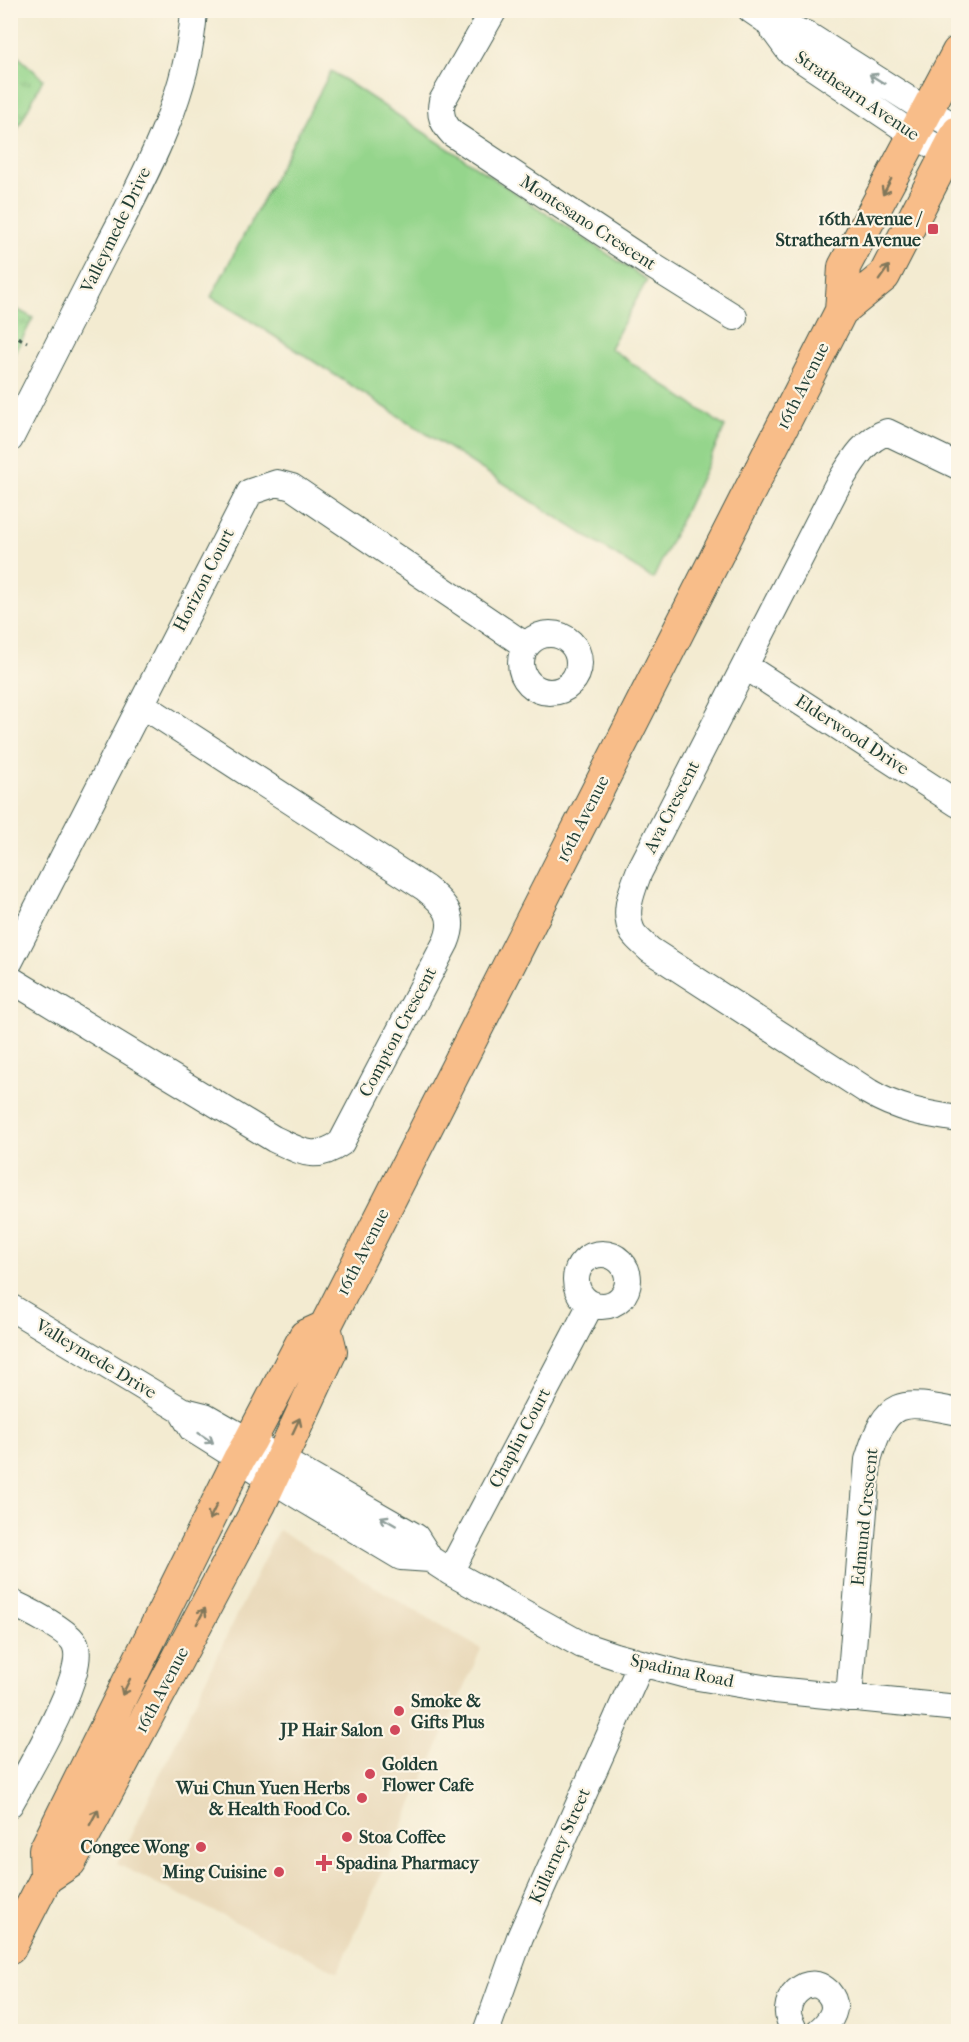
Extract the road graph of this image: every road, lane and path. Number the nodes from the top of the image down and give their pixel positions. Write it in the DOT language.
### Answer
graph roads {
  1 [pos="194,10"];
  2 [pos="494,10"];
  3 [pos="759,16"];
  4 [pos="958,51"];
  5 [pos="920,123"];
  6 [pos="956,143"];
  7 [pos="841,311"];
  8 [pos="734,317"];
  9 [pos="10,333"];
  10 [pos="27,342"];
  11 [pos="10,439"];
  12 [pos="958,466"];
  13 [pos="526,646"];
  14 [pos="745,666"];
  15 [pos="141,704"];
  16 [pos="958,804"];
  17 [pos="10,961"];
  18 [pos="10,979"];
  19 [pos="958,1119"];
  20 [pos="591,1304"];
  21 [pos="10,1307"];
  22 [pos="325,1327"];
  23 [pos="958,1412"];
  24 [pos="244,1450"];
  25 [pos="276,1470"];
  26 [pos="440,1566"];
  27 [pos="10,1602"];
  28 [pos="641,1664"];
  29 [pos="849,1698"];
  30 [pos="958,1708"];
  31 [pos="10,1804"];
  32 [pos="46,1878"];
  33 [pos="10,1948"];
  34 [pos="486,2031"];
  35 [pos="795,2031"];
  36 [pos="818,2031"];
  1 -- 11 [label="street, Valleymede Drive"];
  2 -- 8 [label="street, Montesano Crescent"];
  3 -- 5 [label="street, Strathearn Avenue"];
  4 -- 5 [label="main road, 16th Avenue"];
  5 -- 6 [label="street, Strathearn Avenue"];
  5 -- 7 [label="main road, 16th Avenue, one-way"];
  7 -- 6 [label="main road, 16th Avenue, one-way"];
  7 -- 22 [label="main road, 16th Avenue"];
  9 -- 10 [label="path"];
  12 -- 14 [label="street, Ava Crescent"];
  13 -- 15 [label="street, Horizon Court"];
  14 -- 16 [label="street, Elderwood Drive"];
  14 -- 19 [label="street, Ava Crescent"];
  15 -- 17 [label="street, Horizon Court"];
  15 -- 18 [label="street, Compton Crescent"];
  20 -- 26 [label="street, Chaplin Court"];
  21 -- 24 [label="street, Valleymede Drive"];
  22 -- 24 [label="main road, 16th Avenue"];
  25 -- 22 [label="main road, 16th Avenue, one-way"];
  23 -- 29 [label="street, Edmund Crescent"];
  24 -- 25 [label="street, Spadina Road"];
  24 -- 32 [label="main road, 16th Avenue, one-way"];
  25 -- 26 [label="street, Spadina Road"];
  32 -- 25 [label="main road, 16th Avenue, one-way"];
  26 -- 28 [label="street, Spadina Road"];
  27 -- 31 [label="street"];
  28 -- 29 [label="street, Spadina Road"];
  28 -- 34 [label="street, Killarney Street"];
  29 -- 30 [label="street, Spadina Road"];
  32 -- 33 [label="main road, 16th Avenue"];
  35 -- 36 [label="street"];
}
